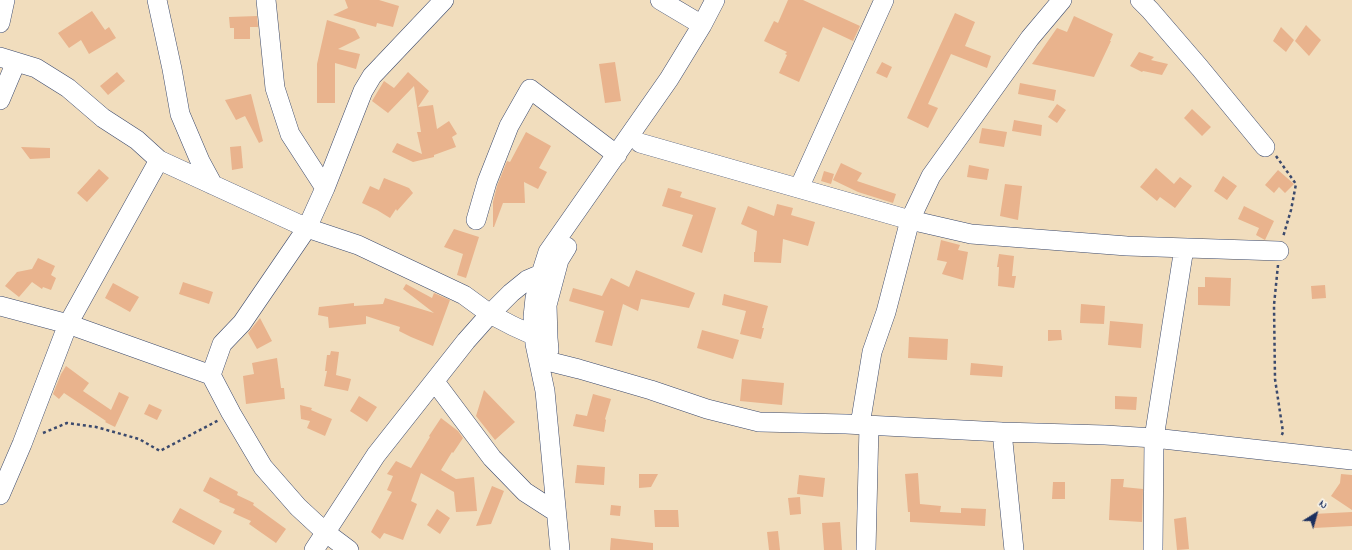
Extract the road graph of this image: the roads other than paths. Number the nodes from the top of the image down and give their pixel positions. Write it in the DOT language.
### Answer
graph roads {
  1 [pos="5,0"];
  2 [pos="157,0"];
  3 [pos="266,0"];
  4 [pos="444,0"];
  5 [pos="660,0"];
  6 [pos="715,0"];
  7 [pos="725,0"];
  8 [pos="884,0"];
  9 [pos="1062,0"];
  10 [pos="1140,0"];
  11 [pos="0,23"];
  12 [pos="702,26"];
  13 [pos="8,59"];
  14 [pos="0,100"];
  15 [pos="640,143"];
  16 [pos="1265,147"];
  17 [pos="618,154"];
  18 [pos="159,160"];
  19 [pos="213,185"];
  20 [pos="325,188"];
  21 [pos="799,188"];
  22 [pos="476,220"];
  23 [pos="910,220"];
  24 [pos="307,228"];
  25 [pos="1184,248"];
  26 [pos="1279,251"];
  27 [pos="541,274"];
  28 [pos="0,306"];
  29 [pos="490,314"];
  30 [pos="68,324"];
  31 [pos="541,337"];
  32 [pos="551,362"];
  33 [pos="211,374"];
  34 [pos="435,382"];
  35 [pos="864,426"];
  36 [pos="1002,432"];
  37 [pos="1154,438"];
  38 [pos="1352,460"];
  39 [pos="0,495"];
  40 [pos="556,512"];
  41 [pos="325,532"];
  42 [pos="314,550"];
  43 [pos="350,550"];
  44 [pos="560,550"];
  45 [pos="569,550"];
  46 [pos="866,550"];
  47 [pos="1014,550"];
  48 [pos="1153,550"];
  1 -- 11 [label="street"];
  2 -- 19 [label="street"];
  3 -- 20 [label="street"];
  4 -- 20 [label="street"];
  5 -- 12 [label="street"];
  6 -- 12 [label="street"];
  7 -- 15 [label="street"];
  8 -- 21 [label="street"];
  9 -- 23 [label="street"];
  10 -- 16 [label="street"];
  12 -- 17 [label="street"];
  13 -- 14 [label="street"];
  13 -- 18 [label="street"];
  15 -- 21 [label="street"];
  15 -- 31 [label="street"];
  17 -- 22 [label="street"];
  17 -- 27 [label="street"];
  18 -- 19 [label="street"];
  18 -- 30 [label="street"];
  19 -- 24 [label="street"];
  20 -- 24 [label="street"];
  21 -- 23 [label="street"];
  23 -- 25 [label="street"];
  23 -- 35 [label="street"];
  24 -- 29 [label="street"];
  24 -- 33 [label="street"];
  25 -- 26 [label="street"];
  25 -- 37 [label="street"];
  27 -- 29 [label="street"];
  27 -- 31 [label="street"];
  28 -- 30 [label="street"];
  29 -- 31 [label="street"];
  29 -- 34 [label="street"];
  30 -- 33 [label="street"];
  30 -- 39 [label="street"];
  31 -- 32 [label="street"];
  31 -- 40 [label="street"];
  32 -- 35 [label="street"];
  32 -- 45 [label="street"];
  33 -- 41 [label="street"];
  34 -- 40 [label="street"];
  34 -- 41 [label="street"];
  35 -- 36 [label="street"];
  35 -- 46 [label="street"];
  36 -- 37 [label="street"];
  36 -- 47 [label="street"];
  37 -- 38 [label="street"];
  37 -- 48 [label="street"];
  40 -- 44 [label="street"];
  41 -- 42 [label="street"];
  41 -- 43 [label="street"];
}
